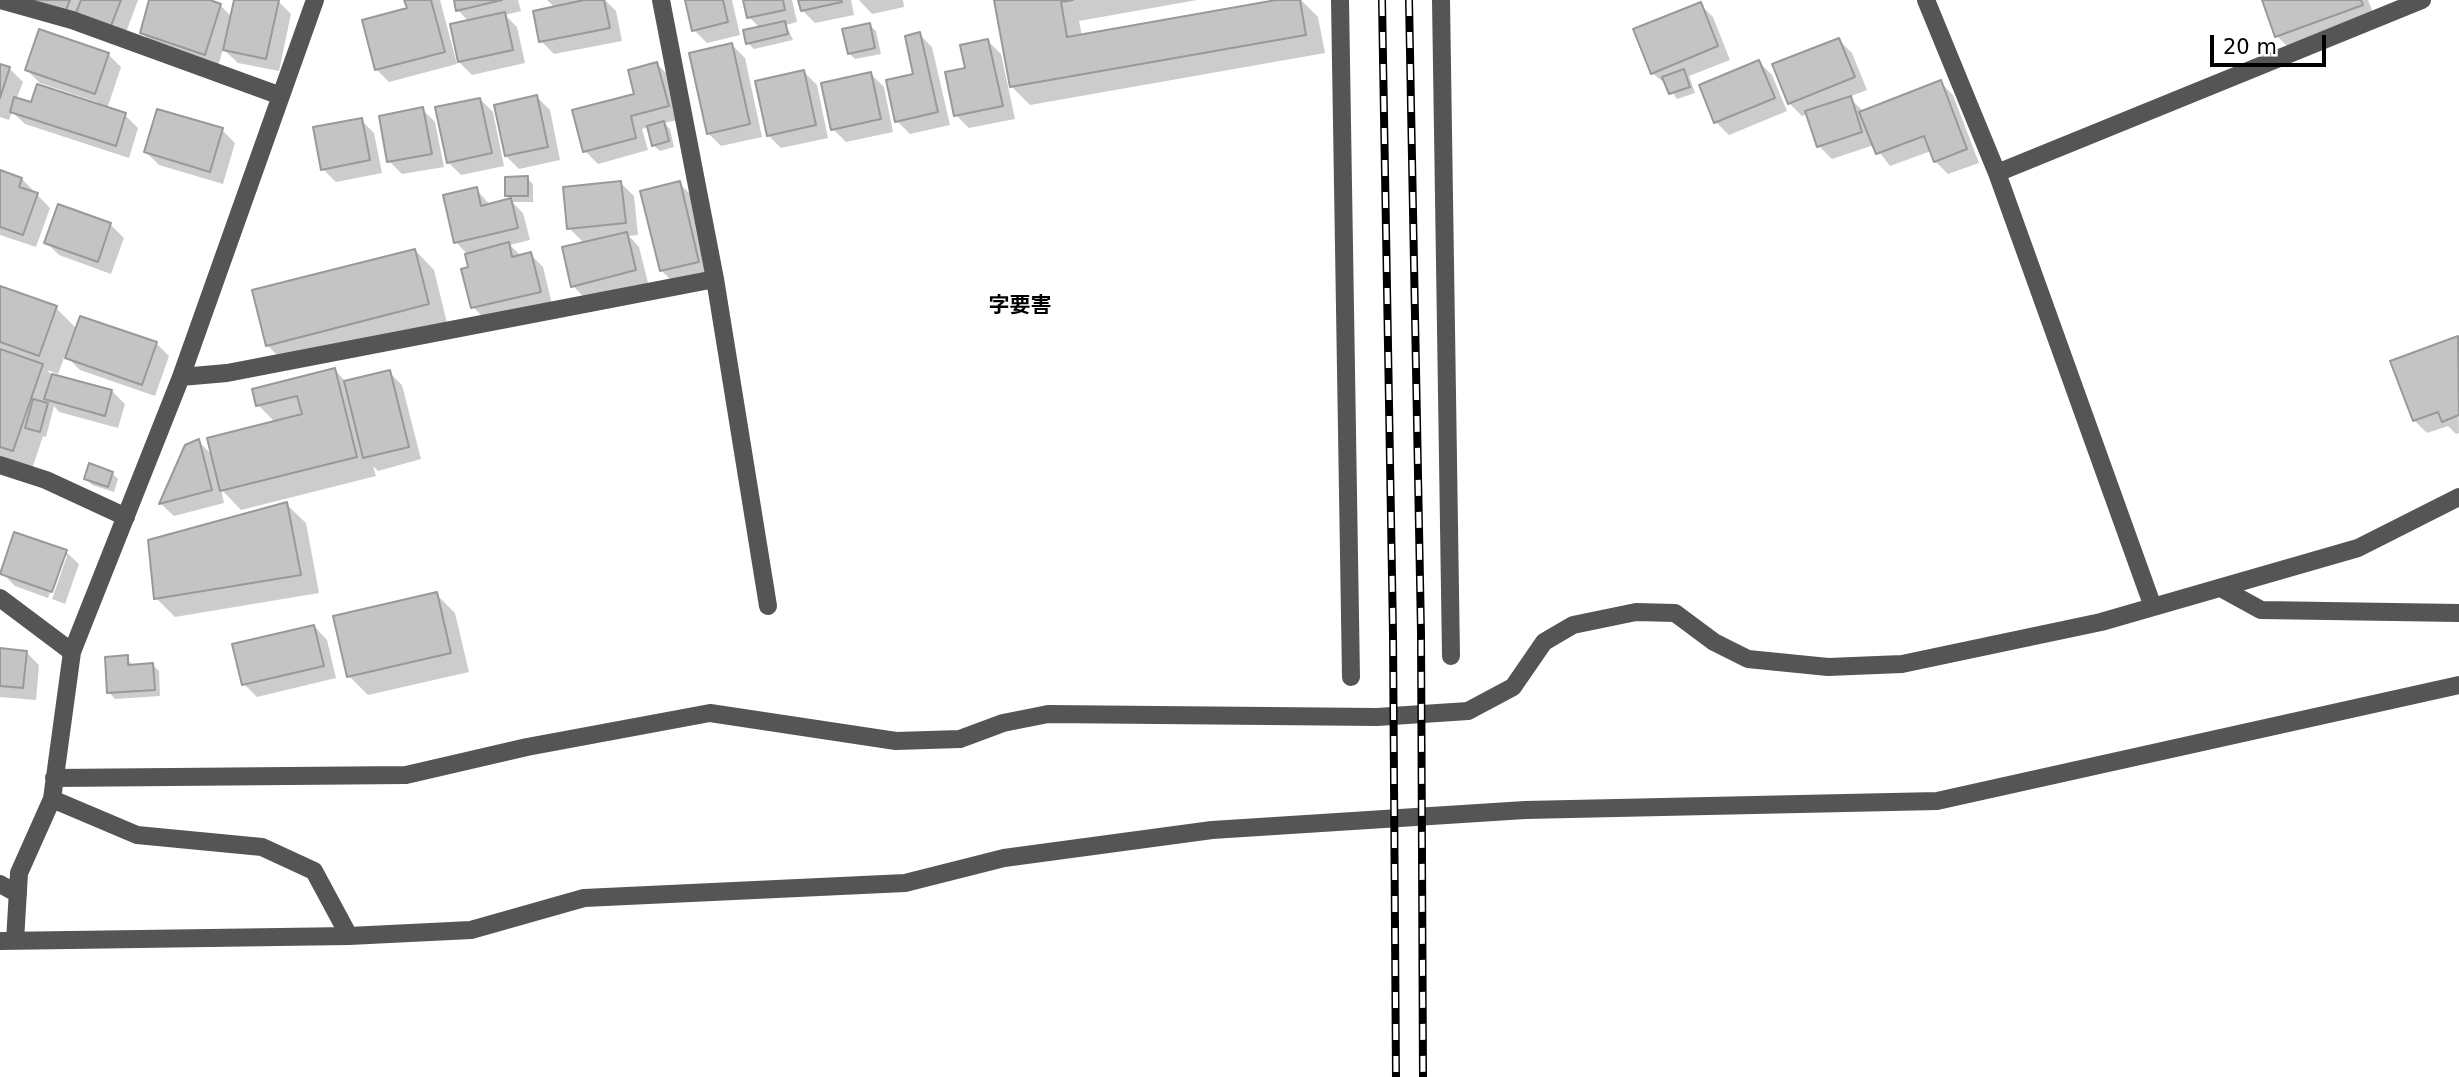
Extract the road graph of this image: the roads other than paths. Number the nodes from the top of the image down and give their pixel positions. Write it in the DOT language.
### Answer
graph roads {
  1 [pos="315,0"];
  2 [pos="661,0"];
  3 [pos="1340,0"];
  4 [pos="1441,0"];
  5 [pos="1926,0"];
  6 [pos="2422,0"];
  7 [pos="0,1"];
  8 [pos="281,96"];
  9 [pos="1997,173"];
  10 [pos="715,279"];
  11 [pos="181,377"];
  12 [pos="0,465"];
  13 [pos="2459,497"];
  14 [pos="126,517"];
  15 [pos="2221,587"];
  16 [pos="0,598"];
  17 [pos="768,606"];
  18 [pos="2153,607"];
  19 [pos="2459,613"];
  20 [pos="72,652"];
  21 [pos="1451,656"];
  22 [pos="1351,677"];
  23 [pos="2459,685"];
  24 [pos="54,778"];
  25 [pos="52,799"];
  26 [pos="0,884"];
  27 [pos="18,894"];
  28 [pos="349,936"];
  29 [pos="8,941"];
  1 -- 8 [label="street"];
  2 -- 10 [label="street"];
  3 -- 22 [label="street"];
  4 -- 21 [label="street"];
  5 -- 9 [label="street"];
  6 -- 9 [label="street"];
  7 -- 8 [label="street"];
  8 -- 11 [label="street"];
  9 -- 18 [label="street"];
  10 -- 11 [label="street"];
  10 -- 17 [label="street"];
  11 -- 14 [label="street"];
  12 -- 14 [label="street"];
  13 -- 15 [label="street"];
  14 -- 20 [label="street"];
  15 -- 18 [label="street"];
  15 -- 19 [label="street"];
  16 -- 20 [label="street"];
  18 -- 24 [label="street"];
  20 -- 24 [label="street"];
  23 -- 28 [label="street"];
  24 -- 25 [label="street"];
  25 -- 27 [label="street"];
  25 -- 28 [label="street"];
  26 -- 27 [label="street"];
  27 -- 29 [label="street"];
  28 -- 29 [label="street"];
}
